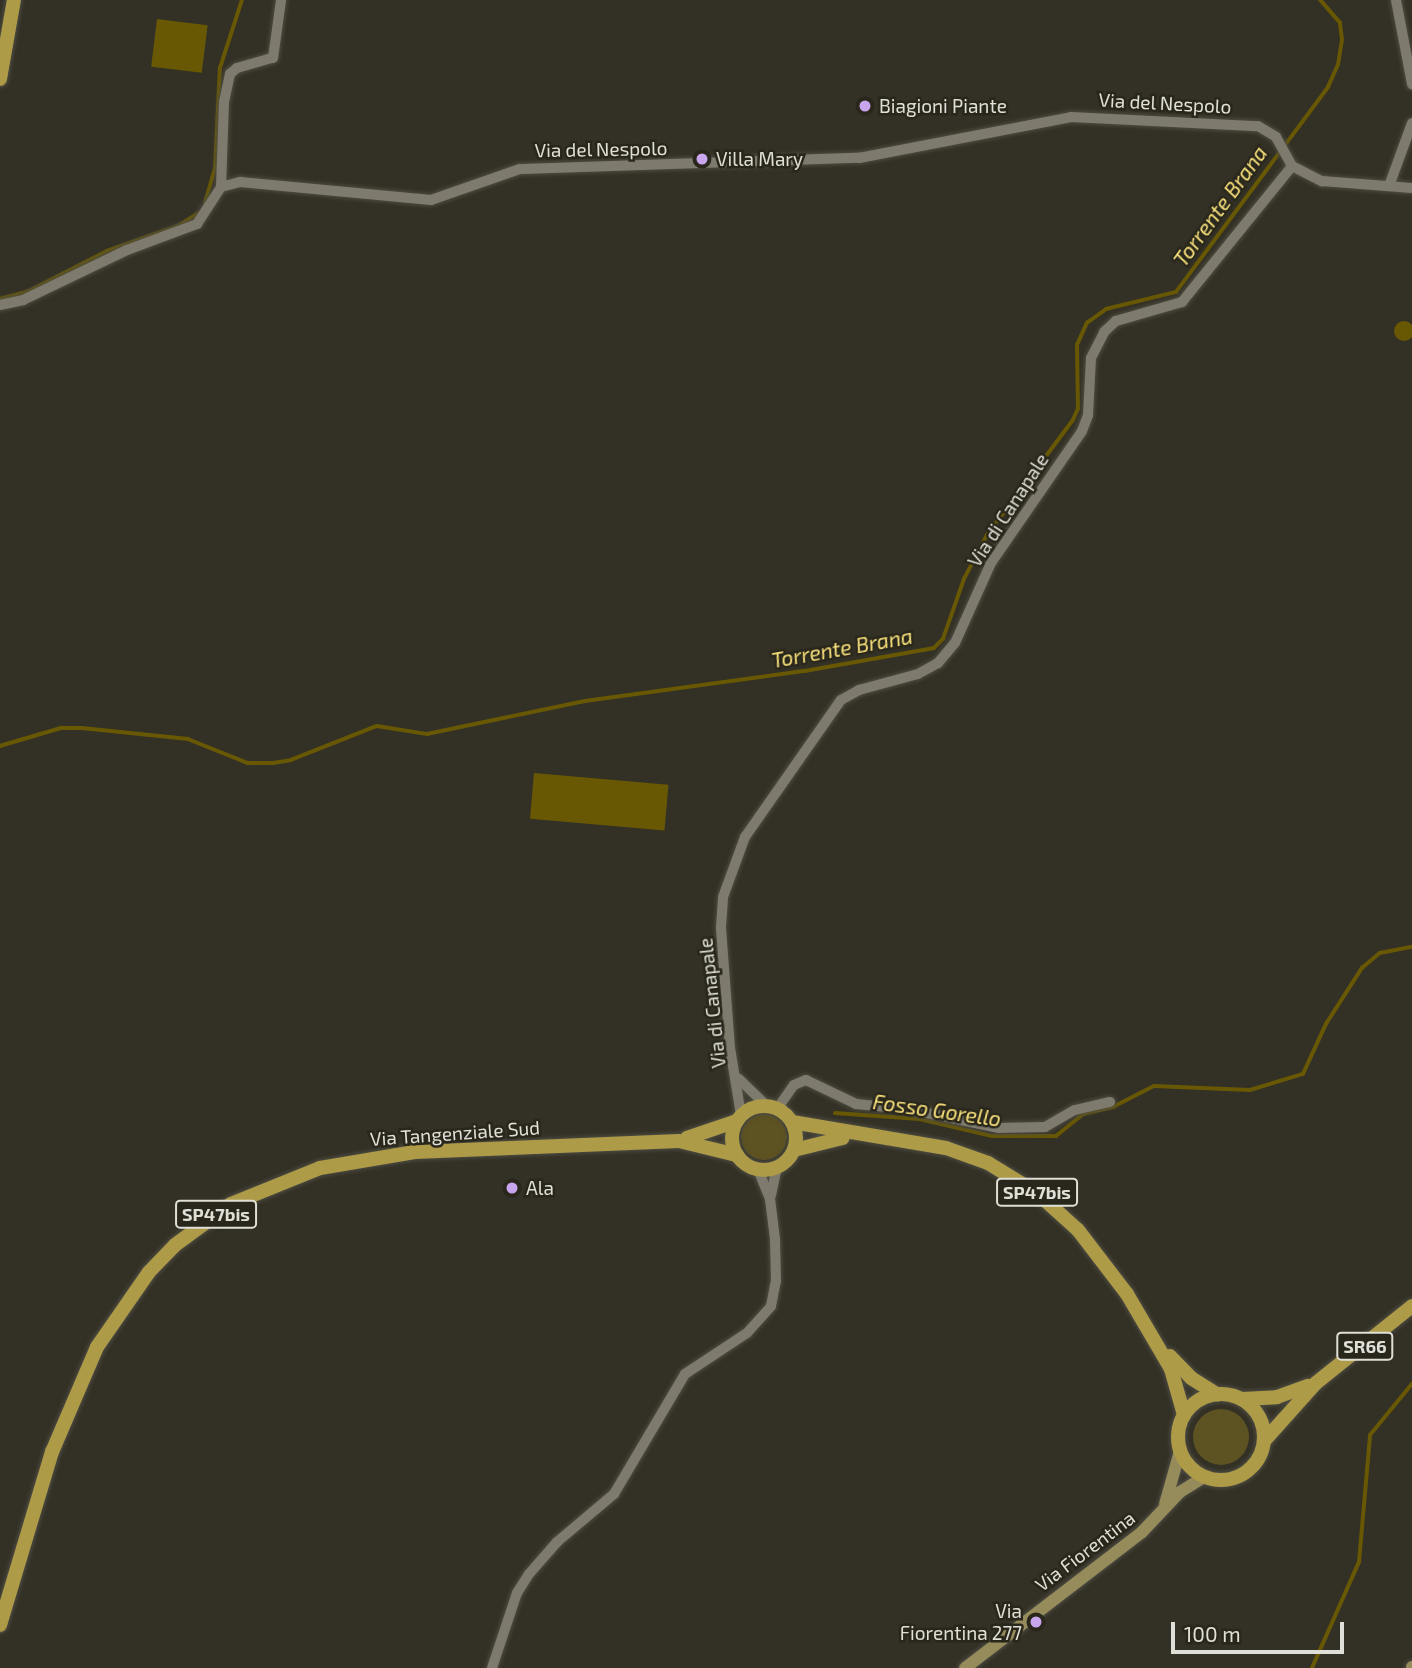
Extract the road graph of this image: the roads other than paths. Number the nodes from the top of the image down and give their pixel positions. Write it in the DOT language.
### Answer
graph roads {
  1 [pos="14,0"];
  2 [pos="281,0"];
  3 [pos="1396,0"];
  4 [pos="0,79"];
  5 [pos="1412,84"];
  6 [pos="1412,123"];
  7 [pos="1290,161"];
  8 [pos="1389,186"];
  9 [pos="221,187"];
  10 [pos="1412,188"];
  11 [pos="0,305"];
  12 [pos="738,1079"];
  13 [pos="1110,1102"];
  14 [pos="772,1107"];
  15 [pos="739,1118"];
  16 [pos="792,1122"];
  17 [pos="855,1136"];
  18 [pos="679,1141"];
  19 [pos="794,1150"];
  20 [pos="737,1155"];
  21 [pos="777,1167"];
  22 [pos="758,1169"];
  23 [pos="770,1199"];
  24 [pos="1412,1307"];
  25 [pos="1158,1342"];
  26 [pos="1316,1383"];
  27 [pos="1217,1394"];
  28 [pos="1242,1399"];
  29 [pos="1184,1415"];
  30 [pos="1264,1441"];
  31 [pos="1180,1451"];
  32 [pos="1204,1477"];
  33 [pos="1160,1514"];
  34 [pos="0,1625"];
  35 [pos="492,1668"];
  36 [pos="965,1668"];
  1 -- 4 [label="main road"];
  2 -- 9 [label="street"];
  3 -- 5 [label="street"];
  6 -- 8 [label="street"];
  7 -- 8 [label="street"];
  7 -- 9 [label="street, Via del Nespolo"];
  7 -- 12 [label="street, Via di Canapale"];
  8 -- 10 [label="street"];
  9 -- 11 [label="street"];
  12 -- 14 [label="street"];
  12 -- 15 [label="street, Via di Canapale"];
  13 -- 14 [label="street"];
  14 -- 15 [label="main road, Via Tangenziale Sud / SP47bis"];
  14 -- 16 [label="main road"];
  15 -- 18 [label="main road, Via Tangenziale Sud / SP47bis"];
  15 -- 20 [label="main road"];
  16 -- 17 [label="main road, SP47bis"];
  16 -- 19 [label="main road"];
  17 -- 19 [label="main road, SP47bis"];
  17 -- 25 [label="main road, SP47bis"];
  18 -- 20 [label="main road, Via Tangenziale Sud / SP47bis"];
  18 -- 34 [label="main road, Via Tangenziale Sud / SP47bis"];
  19 -- 21 [label="main road"];
  20 -- 22 [label="main road, Via Tangenziale Sud / SP47bis"];
  21 -- 22 [label="main road"];
  21 -- 23 [label="street"];
  22 -- 23 [label="street"];
  23 -- 35 [label="street"];
  24 -- 26 [label="main road, SR66"];
  25 -- 27 [label="main road, SP47bis"];
  25 -- 29 [label="main road, SP47bis"];
  26 -- 28 [label="main road, SR66"];
  26 -- 30 [label="main road, SR66"];
  27 -- 28 [label="main road"];
  27 -- 29 [label="main road"];
  28 -- 30 [label="main road"];
  29 -- 31 [label="main road"];
  30 -- 32 [label="main road"];
  31 -- 32 [label="main road"];
  31 -- 33 [label="street, Via Fiorentina"];
  32 -- 33 [label="street, Via Fiorentina"];
  33 -- 36 [label="street, Via Fiorentina"];
}
